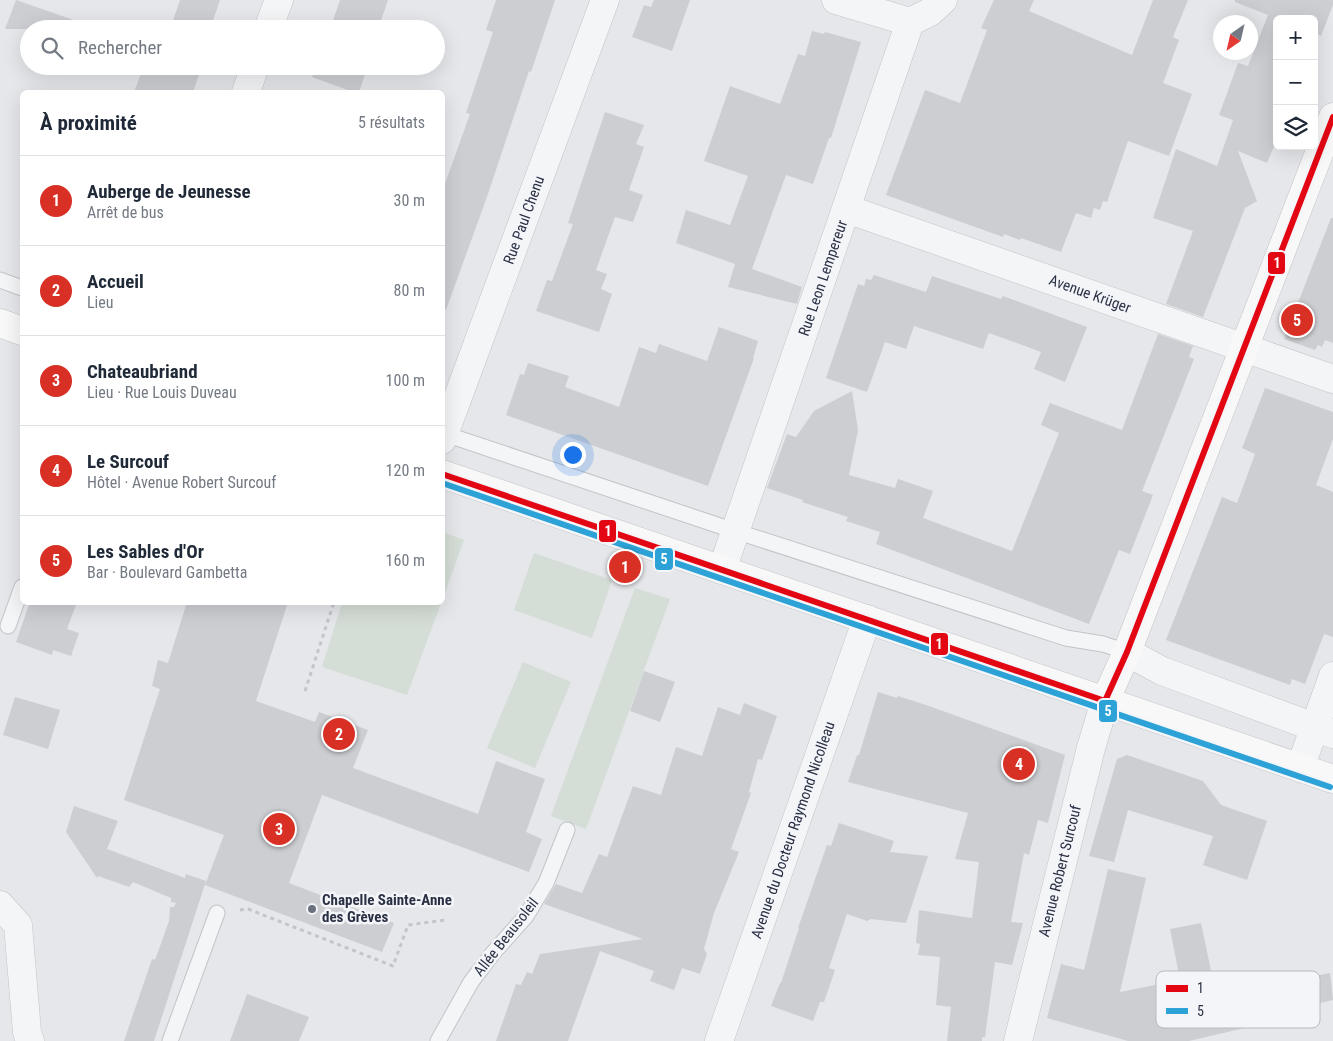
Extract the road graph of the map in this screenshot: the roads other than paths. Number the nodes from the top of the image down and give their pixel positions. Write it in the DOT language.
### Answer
graph roads {
  1 [pos="278,0"];
  2 [pos="605,0"];
  3 [pos="836,0"];
  4 [pos="943,0"];
  5 [pos="271,20"];
  6 [pos="910,22"];
  7 [pos="252,75"];
  8 [pos="247,90"];
  9 [pos="1333,117"];
  10 [pos="847,209"];
  11 [pos="0,280"];
  12 [pos="20,287"];
  13 [pos="0,323"];
  14 [pos="20,330"];
  15 [pos="1244,348"];
  16 [pos="1333,379"];
  17 [pos="445,430"];
  18 [pos="445,436"];
  19 [pos="445,475"];
  20 [pos="735,531"];
  21 [pos="722,570"];
  22 [pos="20,593"];
  23 [pos="867,619"];
  24 [pos="8,626"];
  25 [pos="1127,652"];
  26 [pos="1333,676"];
  27 [pos="1105,701"];
  28 [pos="1324,731"];
  29 [pos="1300,768"];
  30 [pos="1333,779"];
  31 [pos="567,830"];
  32 [pos="0,905"];
  33 [pos="217,913"];
  34 [pos="30,1041"];
  35 [pos="170,1041"];
  36 [pos="438,1041"];
  37 [pos="719,1041"];
  38 [pos="1018,1041"];
  1 -- 5 [label="street"];
  2 -- 17 [label="street, Rue Paul Chenu"];
  3 -- 6 [label="street"];
  4 -- 6 [label="street"];
  6 -- 10 [label="street, Rue Leon Lempereur"];
  7 -- 8 [label="street"];
  9 -- 15 [label="main road"];
  10 -- 15 [label="street, Avenue Krüger"];
  10 -- 20 [label="street, Rue Leon Lempereur"];
  11 -- 12 [label="lane"];
  13 -- 14 [label="main road"];
  15 -- 16 [label="street, Avenue Krüger"];
  15 -- 25 [label="main road"];
  18 -- 20 [label="lane"];
  19 -- 21 [label="main road"];
  20 -- 21 [label="street, Rue Leon Lempereur"];
  20 -- 25 [label="lane"];
  21 -- 23 [label="main road"];
  22 -- 24 [label="lane"];
  23 -- 27 [label="main road"];
  23 -- 37 [label="street, Avenue du Docteur Raymond Nicolleau"];
  25 -- 27 [label="main road"];
  25 -- 28 [label="street"];
  26 -- 28 [label="street"];
  27 -- 29 [label="main road"];
  27 -- 38 [label="street, Avenue Robert Surcouf"];
  28 -- 29 [label="street"];
  29 -- 30 [label="main road"];
  31 -- 36 [label="lane, Allée Beausoleil"];
  32 -- 34 [label="street"];
  33 -- 35 [label="lane"];
}
